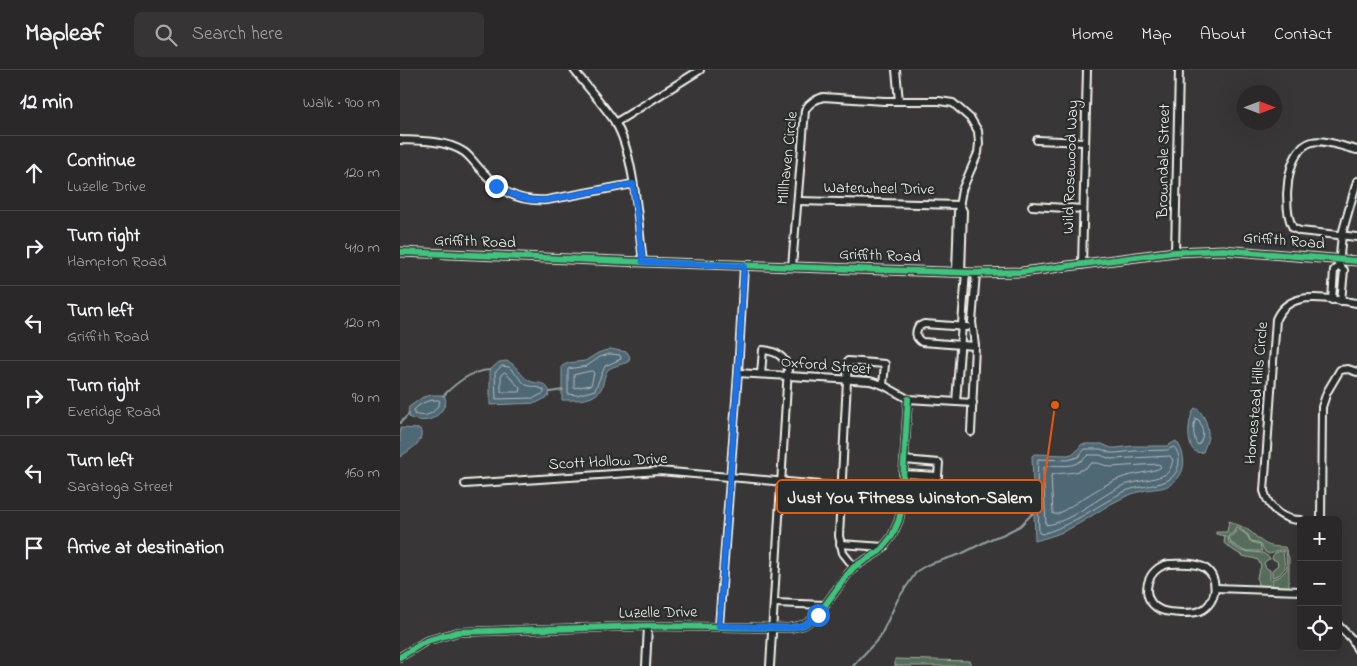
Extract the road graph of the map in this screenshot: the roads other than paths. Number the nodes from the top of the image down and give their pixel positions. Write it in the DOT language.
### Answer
graph roads {
  1 [pos="574,70"];
  2 [pos="700,70"];
  3 [pos="896,70"];
  4 [pos="1087,70"];
  5 [pos="1179,70"];
  6 [pos="899,101"];
  7 [pos="615,123"];
  8 [pos="400,140"];
  9 [pos="1037,140"];
  10 [pos="1085,142"];
  11 [pos="1357,150"];
  12 [pos="1357,181"];
  13 [pos="633,184"];
  14 [pos="798,201"];
  15 [pos="960,205"];
  16 [pos="1032,206"];
  17 [pos="1083,209"];
  18 [pos="1342,235"];
  19 [pos="1357,237"];
  20 [pos="400,252"];
  21 [pos="1175,252"];
  22 [pos="1357,261"];
  23 [pos="643,262"];
  24 [pos="1339,262"];
  25 [pos="1082,264"];
  26 [pos="744,266"];
  27 [pos="792,267"];
  28 [pos="961,272"];
  29 [pos="976,273"];
  30 [pos="1332,300"];
  31 [pos="1341,301"];
  32 [pos="1357,302"];
  33 [pos="963,327"];
  34 [pos="973,327"];
  35 [pos="960,345"];
  36 [pos="975,346"];
  37 [pos="1357,372"];
  38 [pos="738,373"];
  39 [pos="761,374"];
  40 [pos="788,376"];
  41 [pos="847,379"];
  42 [pos="883,385"];
  43 [pos="908,398"];
  44 [pos="956,402"];
  45 [pos="973,403"];
  46 [pos="971,432"];
  47 [pos="904,460"];
  48 [pos="904,474"];
  49 [pos="730,477"];
  50 [pos="782,481"];
  51 [pos="465,484"];
  52 [pos="841,486"];
  53 [pos="902,492"];
  54 [pos="1321,516"];
  55 [pos="1297,519"];
  56 [pos="840,544"];
  57 [pos="884,547"];
  58 [pos="854,567"];
  59 [pos="1216,588"];
  60 [pos="1297,591"];
  61 [pos="774,603"];
  62 [pos="825,605"];
  63 [pos="648,626"];
  64 [pos="719,626"];
  65 [pos="772,627"];
  66 [pos="1342,629"];
  67 [pos="1355,640"];
  68 [pos="1357,649"];
  69 [pos="400,657"];
  70 [pos="646,666"];
  71 [pos="770,666"];
  1 -- 7 [label="street"];
  2 -- 7 [label="street"];
  3 -- 6 [label="street"];
  4 -- 10 [label="street, Wild Rosewood Way"];
  5 -- 21 [label="street, Browndale Street"];
  6 -- 14 [label="street, Millhaven Circle"];
  6 -- 15 [label="street, Millhaven Circle"];
  7 -- 13 [label="street"];
  8 -- 13 [label="street"];
  9 -- 10 [label="street"];
  10 -- 17 [label="street, Wild Rosewood Way"];
  11 -- 18 [label="street"];
  12 -- 18 [label="street"];
  13 -- 23 [label="street"];
  14 -- 15 [label="street, Waterwheel Drive"];
  14 -- 27 [label="street, Millhaven Circle"];
  15 -- 28 [label="street, Millhaven Circle"];
  16 -- 17 [label="street"];
  17 -- 25 [label="street, Wild Rosewood Way"];
  18 -- 19 [label="street"];
  18 -- 24 [label="street"];
  20 -- 23 [label="street, Griffith Road"];
  21 -- 24 [label="street, Griffith Road"];
  21 -- 25 [label="street, Griffith Road"];
  22 -- 24 [label="street, Griffith Road"];
  23 -- 26 [label="street, Griffith Road"];
  24 -- 30 [label="street"];
  24 -- 31 [label="street"];
  25 -- 29 [label="street, Griffith Road"];
  26 -- 27 [label="street, Griffith Road"];
  26 -- 38 [label="street"];
  27 -- 28 [label="street, Griffith Road"];
  28 -- 29 [label="street, Griffith Road"];
  28 -- 33 [label="street, Millhaven Circle"];
  29 -- 34 [label="street"];
  30 -- 31 [label="street, Homestead Hills Circle"];
  30 -- 55 [label="street, Homestead Hills Circle"];
  31 -- 32 [label="street, Homestead Hills Circle"];
  33 -- 34 [label="street"];
  33 -- 35 [label="street, Millhaven Circle"];
  33 -- 35 [label="street"];
  34 -- 36 [label="street"];
  35 -- 36 [label="street"];
  35 -- 44 [label="street, Millhaven Circle"];
  36 -- 45 [label="street"];
  37 -- 54 [label="street"];
  38 -- 39 [label="street, Oxford Street"];
  38 -- 49 [label="street"];
  39 -- 40 [label="street, Oxford Street"];
  39 -- 40 [label="street"];
  40 -- 41 [label="street, Oxford Street"];
  40 -- 50 [label="street"];
  41 -- 42 [label="street, Oxford Street"];
  41 -- 42 [label="street"];
  41 -- 52 [label="street"];
  42 -- 43 [label="street, Oxford Street"];
  43 -- 44 [label="street"];
  43 -- 47 [label="street, Luzelle Drive"];
  44 -- 45 [label="street"];
  45 -- 46 [label="street"];
  47 -- 48 [label="street, Luzelle Drive"];
  47 -- 48 [label="street"];
  48 -- 53 [label="street, Luzelle Drive"];
  49 -- 50 [label="street, Scott Hollow Drive"];
  49 -- 51 [label="street, Scott Hollow Drive"];
  49 -- 64 [label="street"];
  50 -- 52 [label="street, Scott Hollow Drive"];
  50 -- 61 [label="street"];
  52 -- 53 [label="street, Scott Hollow Drive"];
  52 -- 56 [label="street"];
  53 -- 57 [label="street, Luzelle Drive"];
  56 -- 57 [label="street"];
  56 -- 58 [label="street"];
  57 -- 58 [label="street, Luzelle Drive"];
  58 -- 62 [label="street, Luzelle Drive"];
  59 -- 59 [label="street"];
  59 -- 60 [label="street"];
  61 -- 62 [label="street"];
  61 -- 65 [label="street"];
  62 -- 65 [label="street, Luzelle Drive"];
  63 -- 64 [label="street, Luzelle Drive"];
  63 -- 69 [label="street, Luzelle Drive"];
  63 -- 70 [label="street"];
  64 -- 65 [label="street, Luzelle Drive"];
  65 -- 71 [label="street"];
  66 -- 67 [label="street"];
  67 -- 68 [label="street"];
}
